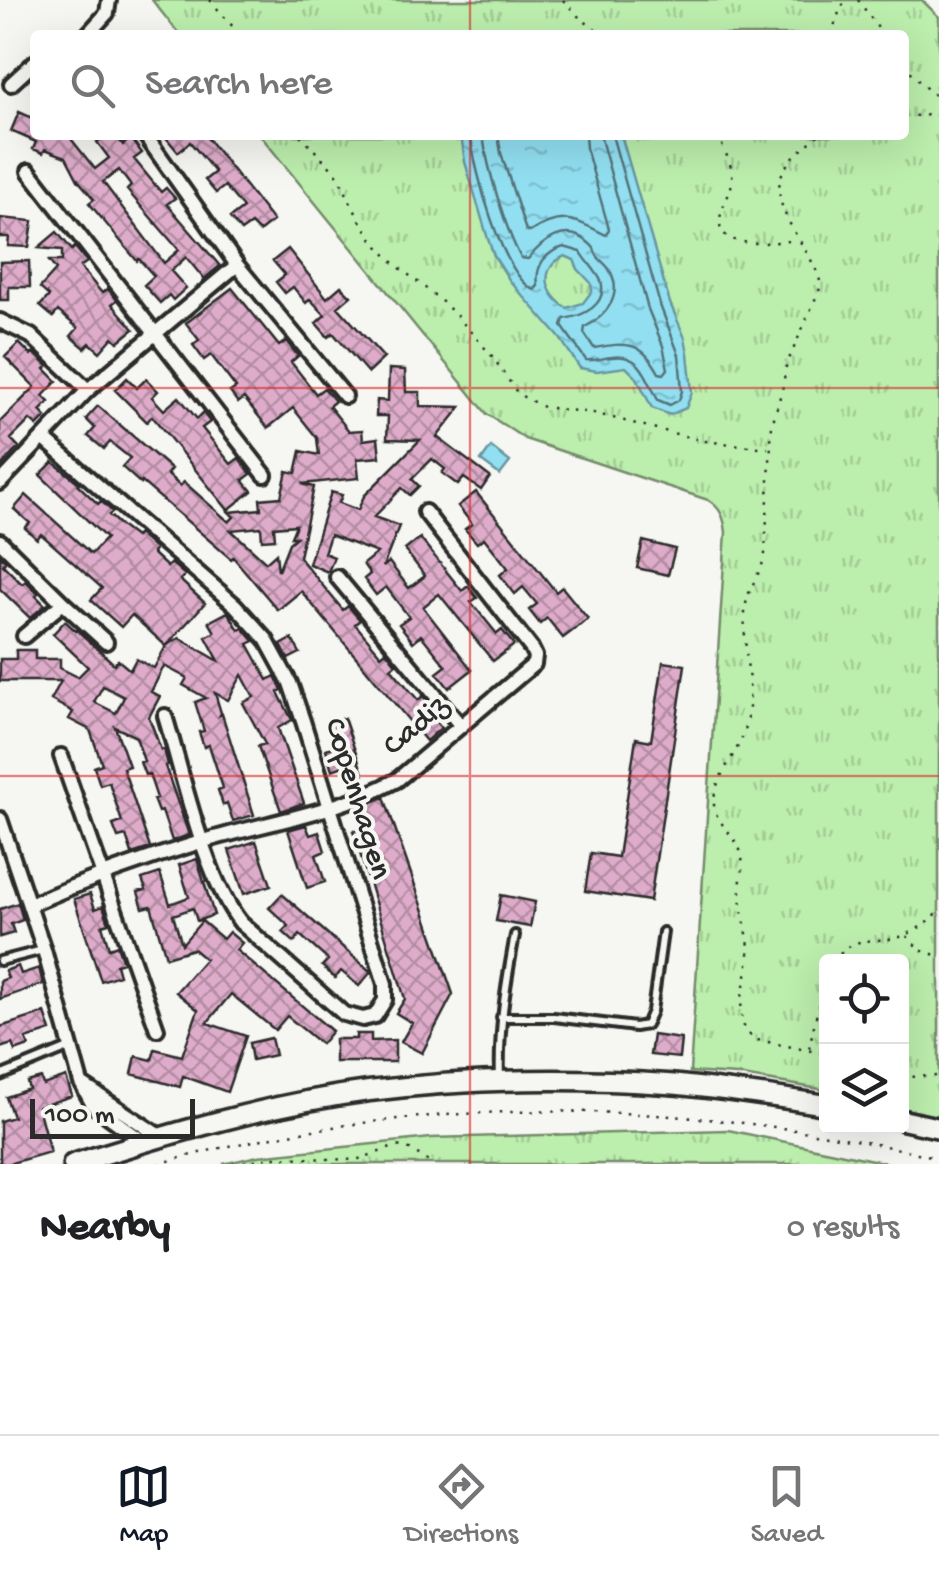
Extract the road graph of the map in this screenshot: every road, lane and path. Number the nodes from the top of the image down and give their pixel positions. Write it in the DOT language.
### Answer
graph roads {
  1 [pos="108,0"];
  2 [pos="210,0"];
  3 [pos="563,0"];
  4 [pos="848,0"];
  5 [pos="858,0"];
  6 [pos="93,30"];
  7 [pos="236,30"];
  8 [pos="596,30"];
  9 [pos="834,30"];
  10 [pos="880,30"];
  11 [pos="30,67"];
  12 [pos="909,70"];
  13 [pos="11,84"];
  14 [pos="939,100"];
  15 [pos="939,115"];
  16 [pos="909,116"];
  17 [pos="149,140"];
  18 [pos="305,140"];
  19 [pos="720,140"];
  20 [pos="812,140"];
  21 [pos="29,171"];
  22 [pos="797,240"];
  23 [pos="237,265"];
  24 [pos="0,321"];
  25 [pos="154,333"];
  26 [pos="88,390"];
  27 [pos="345,396"];
  28 [pos="43,438"];
  29 [pos="769,449"];
  30 [pos="265,475"];
  31 [pos="0,483"];
  32 [pos="425,512"];
  33 [pos="0,541"];
  34 [pos="338,577"];
  35 [pos="63,603"];
  36 [pos="24,636"];
  37 [pos="106,642"];
  38 [pos="166,716"];
  39 [pos="461,726"];
  40 [pos="61,756"];
  41 [pos="330,806"];
  42 [pos="0,819"];
  43 [pos="202,842"];
  44 [pos="4,843"];
  45 [pos="103,873"];
  46 [pos="29,905"];
  47 [pos="939,912"];
  48 [pos="663,932"];
  49 [pos="515,935"];
  50 [pos="906,935"];
  51 [pos="44,950"];
  52 [pos="840,954"];
  53 [pos="939,956"];
  54 [pos="0,962"];
  55 [pos="819,1004"];
  56 [pos="501,1017"];
  57 [pos="157,1029"];
  58 [pos="72,1047"];
  59 [pos="809,1049"];
  60 [pos="819,1052"];
  61 [pos="0,1076"];
  62 [pos="939,1076"];
  63 [pos="909,1077"];
  64 [pos="500,1082"];
  65 [pos="819,1104"];
  66 [pos="909,1122"];
  67 [pos="939,1128"];
  68 [pos="153,1140"];
  69 [pos="939,1158"];
  70 [pos="72,1164"];
  71 [pos="158,1164"];
  72 [pos="232,1164"];
  73 [pos="432,1164"];
  1 -- 6 [label="street"];
  2 -- 7 [label="path"];
  3 -- 8 [label="path"];
  4 -- 9 [label="path"];
  5 -- 10 [label="path"];
  11 -- 13 [label="street"];
  12 -- 14 [label="path"];
  15 -- 16 [label="path"];
  17 -- 23 [label="street"];
  18 -- 29 [label="path"];
  19 -- 22 [label="path"];
  20 -- 22 [label="path"];
  21 -- 25 [label="street"];
  22 -- 29 [label="path"];
  23 -- 25 [label="street"];
  23 -- 27 [label="street"];
  24 -- 26 [label="street"];
  25 -- 26 [label="street"];
  25 -- 30 [label="street"];
  26 -- 28 [label="street"];
  28 -- 31 [label="street"];
  28 -- 41 [label="street, Copenhagen"];
  29 -- 59 [label="path"];
  32 -- 39 [label="street, Cadiz"];
  33 -- 35 [label="street"];
  34 -- 39 [label="street"];
  35 -- 36 [label="street"];
  35 -- 37 [label="street"];
  38 -- 43 [label="street"];
  39 -- 41 [label="street, Cadiz"];
  40 -- 45 [label="street"];
  41 -- 43 [label="street, Cadiz"];
  41 -- 43 [label="street, Copenhagen"];
  42 -- 44 [label="street"];
  43 -- 45 [label="street, Cadiz"];
  44 -- 46 [label="street"];
  45 -- 46 [label="street, Cadiz"];
  45 -- 57 [label="street"];
  46 -- 51 [label="street"];
  47 -- 50 [label="path"];
  48 -- 56 [label="lane"];
  49 -- 56 [label="lane"];
  50 -- 52 [label="path"];
  50 -- 53 [label="path"];
  51 -- 54 [label="lane"];
  51 -- 58 [label="street"];
  55 -- 59 [label="path"];
  56 -- 64 [label="lane"];
  58 -- 61 [label="lane"];
  58 -- 68 [label="street"];
  59 -- 60 [label="path"];
  62 -- 63 [label="path"];
  64 -- 65 [label="main road"];
  64 -- 68 [label="main road"];
  66 -- 67 [label="main road"];
  68 -- 70 [label="main road"];
  69 -- 71 [label="path"];
  72 -- 73 [label="path"];
}
